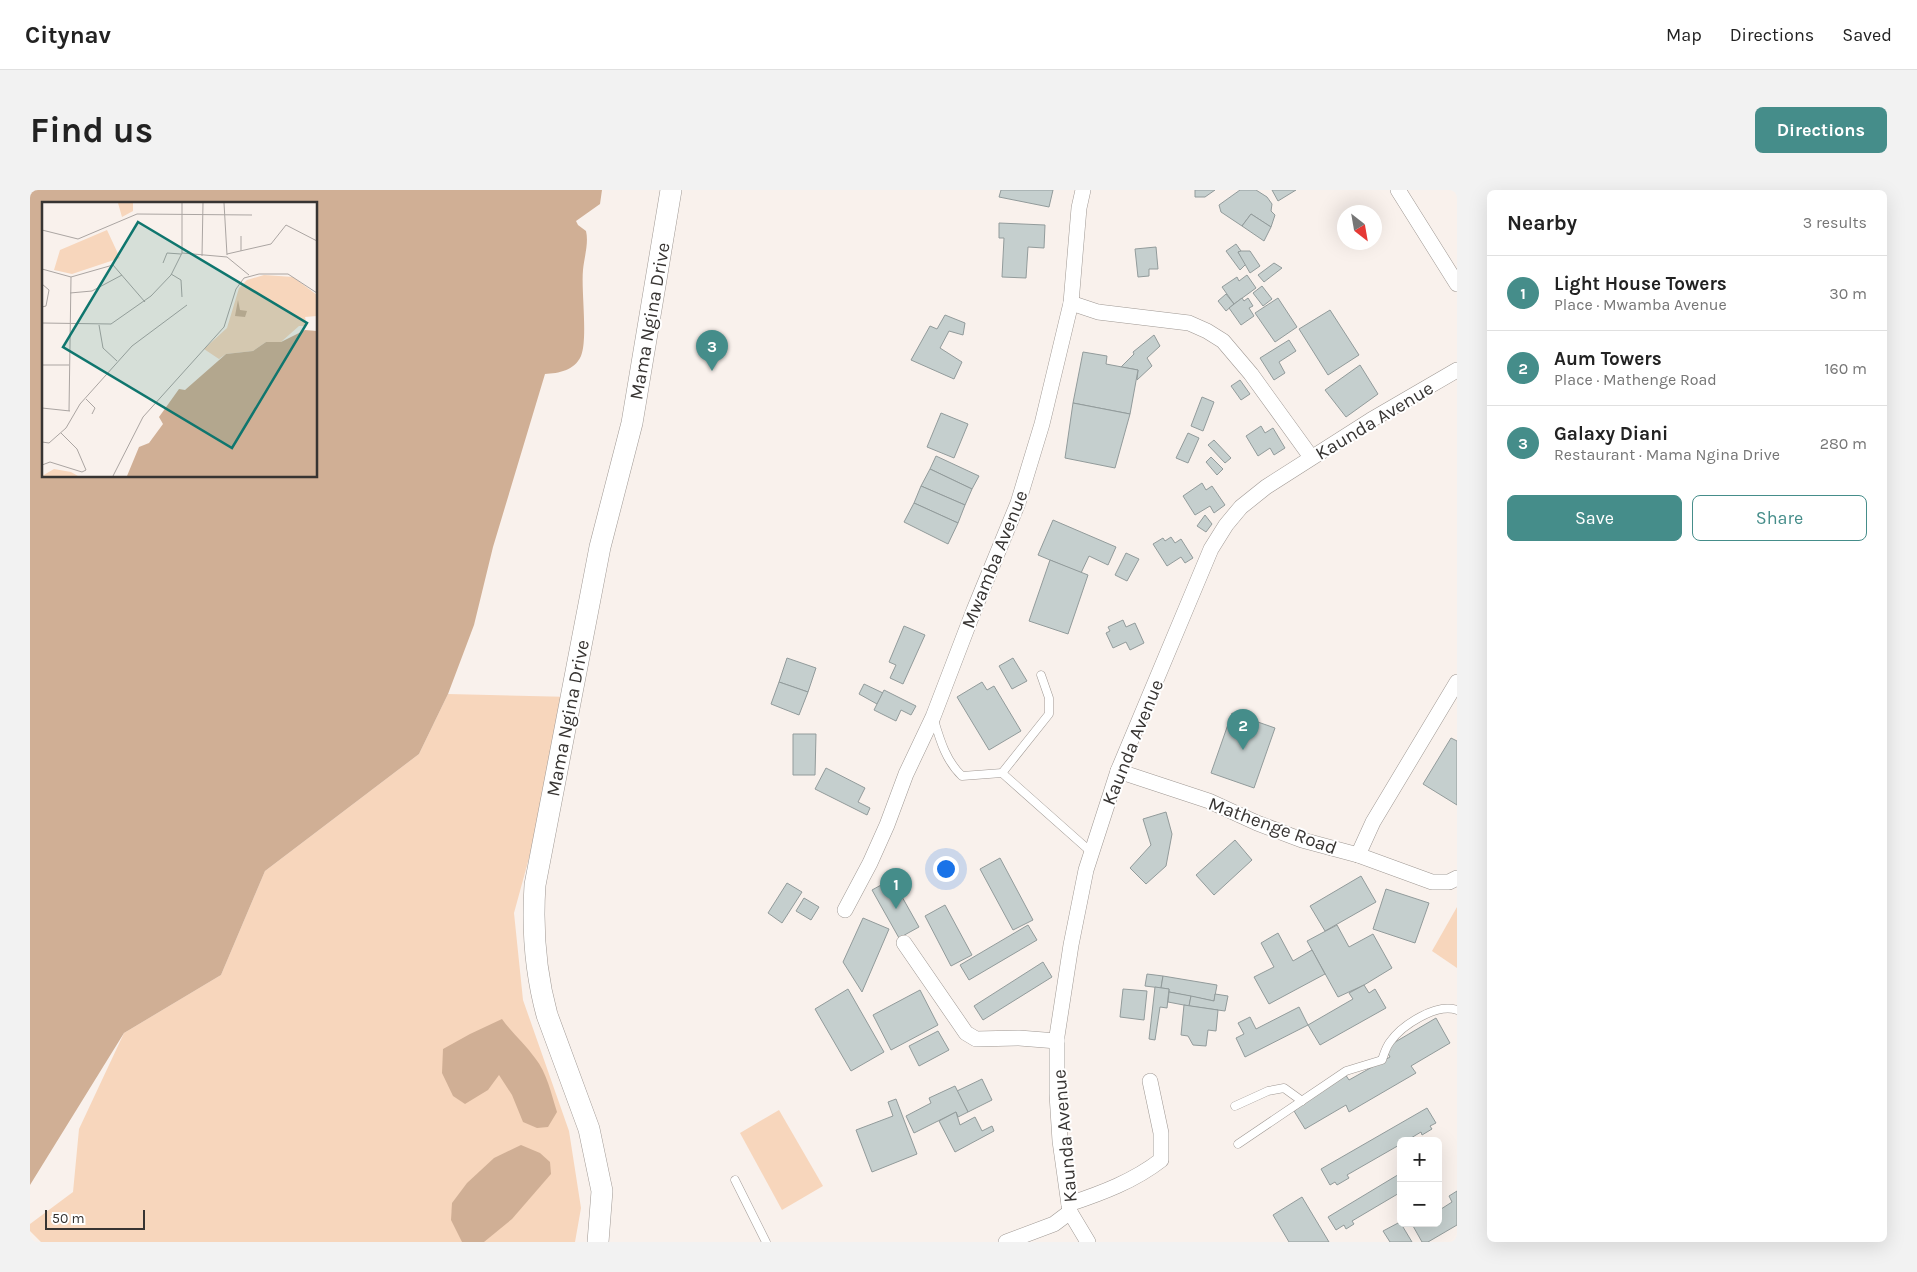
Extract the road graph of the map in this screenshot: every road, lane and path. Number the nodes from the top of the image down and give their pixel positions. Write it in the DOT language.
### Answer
graph roads {
  1 [pos="671,190"];
  2 [pos="1083,190"];
  3 [pos="1398,190"];
  4 [pos="1457,284"];
  5 [pos="1071,303"];
  6 [pos="1457,370"];
  7 [pos="1311,457"];
  8 [pos="1041,675"];
  9 [pos="1457,682"];
  10 [pos="933,717"];
  11 [pos="1118,771"];
  12 [pos="1002,773"];
  13 [pos="1091,852"];
  14 [pos="1358,854"];
  15 [pos="1457,878"];
  16 [pos="845,910"];
  17 [pos="904,943"];
  18 [pos="1457,1010"];
  19 [pos="1057,1040"];
  20 [pos="1150,1081"];
  21 [pos="1302,1101"];
  22 [pos="1235,1106"];
  23 [pos="1238,1144"];
  24 [pos="735,1180"];
  25 [pos="1070,1208"];
  26 [pos="598,1242"];
  27 [pos="766,1242"];
  28 [pos="1006,1242"];
  29 [pos="1088,1242"];
  1 -- 26 [label="street, Mama Ngina Drive"];
  2 -- 5 [label="street, Mwamba Avenue"];
  3 -- 4 [label="street"];
  5 -- 7 [label="street"];
  5 -- 10 [label="street, Mwamba Avenue"];
  6 -- 7 [label="street, Kaunda Avenue"];
  7 -- 11 [label="street, Kaunda Avenue"];
  8 -- 12 [label="lane"];
  9 -- 14 [label="street"];
  10 -- 12 [label="lane"];
  10 -- 16 [label="street, Mwamba Avenue"];
  11 -- 13 [label="street, Kaunda Avenue"];
  11 -- 14 [label="street, Mathenge Road"];
  12 -- 13 [label="lane"];
  13 -- 19 [label="street, Kaunda Avenue"];
  14 -- 15 [label="street, Mathenge Road"];
  17 -- 19 [label="street"];
  18 -- 21 [label="lane"];
  19 -- 25 [label="street, Kaunda Avenue"];
  20 -- 25 [label="street"];
  21 -- 22 [label="lane"];
  21 -- 23 [label="lane"];
  24 -- 27 [label="lane"];
  25 -- 28 [label="street"];
  25 -- 29 [label="street, Kaunda Avenue"];
}
